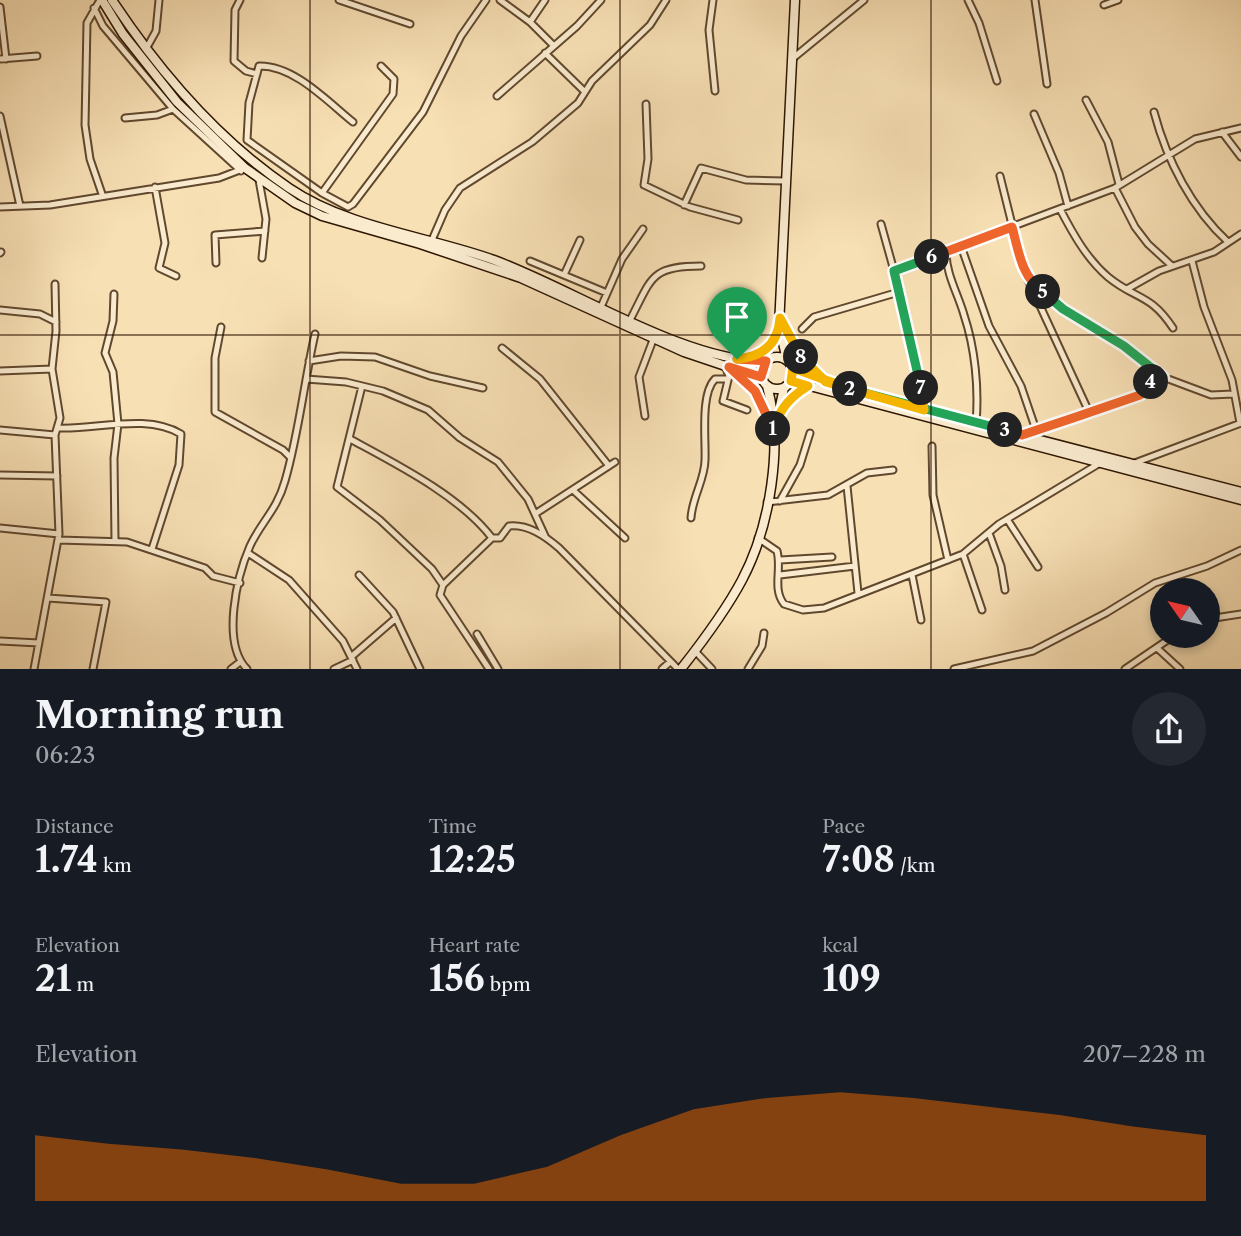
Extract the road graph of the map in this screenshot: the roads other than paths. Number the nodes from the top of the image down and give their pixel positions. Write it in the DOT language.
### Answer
graph roads {
  1 [pos="101,0"];
  2 [pos="112,0"];
  3 [pos="159,0"];
  4 [pos="240,0"];
  5 [pos="339,0"];
  6 [pos="486,0"];
  7 [pos="500,0"];
  8 [pos="545,0"];
  9 [pos="601,0"];
  10 [pos="666,0"];
  11 [pos="713,0"];
  12 [pos="794,0"];
  13 [pos="864,0"];
  14 [pos="968,0"];
  15 [pos="1035,0"];
  16 [pos="1118,0"];
  17 [pos="1104,5"];
  18 [pos="0,7"];
  19 [pos="94,8"];
  20 [pos="530,22"];
  21 [pos="410,24"];
  22 [pos="553,45"];
  23 [pos="146,49"];
  24 [pos="545,53"];
  25 [pos="37,56"];
  26 [pos="3,59"];
  27 [pos="790,61"];
  28 [pos="381,66"];
  29 [pos="257,74"];
  30 [pos="997,81"];
  31 [pos="1047,84"];
  32 [pos="584,91"];
  33 [pos="715,91"];
  34 [pos="497,96"];
  35 [pos="1086,100"];
  36 [pos="646,104"];
  37 [pos="173,109"];
  38 [pos="1154,113"];
  39 [pos="1034,114"];
  40 [pos="0,116"];
  41 [pos="125,118"];
  42 [pos="353,122"];
  43 [pos="1241,128"];
  44 [pos="1222,132"];
  45 [pos="1169,154"];
  46 [pos="1241,157"];
  47 [pos="243,170"];
  48 [pos="1000,176"];
  49 [pos="259,180"];
  50 [pos="785,181"];
  51 [pos="1117,186"];
  52 [pos="155,187"];
  53 [pos="102,194"];
  54 [pos="322,194"];
  55 [pos="684,205"];
  56 [pos="20,206"];
  57 [pos="1069,206"];
  58 [pos="0,207"];
  59 [pos="1060,209"];
  60 [pos="738,220"];
  61 [pos="881,224"];
  62 [pos="1012,227"];
  63 [pos="643,229"];
  64 [pos="265,231"];
  65 [pos="1240,234"];
  66 [pos="432,240"];
  67 [pos="580,240"];
  68 [pos="1241,241"];
  69 [pos="1228,242"];
  70 [pos="961,246"];
  71 [pos="946,252"];
  72 [pos="262,258"];
  73 [pos="530,261"];
  74 [pos="1192,261"];
  75 [pos="216,263"];
  76 [pos="701,266"];
  77 [pos="1172,266"];
  78 [pos="894,271"];
  79 [pos="564,275"];
  80 [pos="176,276"];
  81 [pos="55,284"];
  82 [pos="1031,284"];
  83 [pos="1127,289"];
  84 [pos="899,292"];
  85 [pos="607,293"];
  86 [pos="114,294"];
  87 [pos="601,307"];
  88 [pos="0,310"];
  89 [pos="630,320"];
  90 [pos="56,322"];
  91 [pos="779,325"];
  92 [pos="221,327"];
  93 [pos="1172,328"];
  94 [pos="802,329"];
  95 [pos="315,334"];
  96 [pos="653,340"];
  97 [pos="502,348"];
  98 [pos="737,359"];
  99 [pos="768,360"];
  100 [pos="787,360"];
  101 [pos="309,361"];
  102 [pos="727,366"];
  103 [pos="793,368"];
  104 [pos="52,369"];
  105 [pos="0,371"];
  106 [pos="761,377"];
  107 [pos="1163,377"];
  108 [pos="306,379"];
  109 [pos="728,379"];
  110 [pos="826,382"];
  111 [pos="788,385"];
  112 [pos="362,386"];
  113 [pos="767,386"];
  114 [pos="808,386"];
  115 [pos="483,388"];
  116 [pos="1233,394"];
  117 [pos="747,410"];
  118 [pos="924,410"];
  119 [pos="1089,412"];
  120 [pos="779,413"];
  121 [pos="645,416"];
  122 [pos="976,423"];
  123 [pos="1241,423"];
  124 [pos="118,424"];
  125 [pos="58,428"];
  126 [pos="0,430"];
  127 [pos="1036,430"];
  128 [pos="775,431"];
  129 [pos="810,433"];
  130 [pos="55,435"];
  131 [pos="1022,435"];
  132 [pos="350,439"];
  133 [pos="932,446"];
  134 [pos="292,448"];
  135 [pos="283,450"];
  136 [pos="290,457"];
  137 [pos="615,462"];
  138 [pos="1100,463"];
  139 [pos="1132,464"];
  140 [pos="609,466"];
  141 [pos="893,470"];
  142 [pos="0,475"];
  143 [pos="57,476"];
  144 [pos="847,486"];
  145 [pos="574,491"];
  146 [pos="1241,492"];
  147 [pos="1241,500"];
  148 [pos="780,501"];
  149 [pos="767,502"];
  150 [pos="536,514"];
  151 [pos="691,518"];
  152 [pos="1007,519"];
  153 [pos="0,528"];
  154 [pos="989,533"];
  155 [pos="545,536"];
  156 [pos="59,537"];
  157 [pos="492,538"];
  158 [pos="625,538"];
  159 [pos="758,538"];
  160 [pos="115,541"];
  161 [pos="152,549"];
  162 [pos="1241,550"];
  163 [pos="248,552"];
  164 [pos="963,554"];
  165 [pos="832,557"];
  166 [pos="780,560"];
  167 [pos="947,560"];
  168 [pos="855,566"];
  169 [pos="1038,567"];
  170 [pos="359,575"];
  171 [pos="780,575"];
  172 [pos="912,575"];
  173 [pos="240,583"];
  174 [pos="443,585"];
  175 [pos="1005,590"];
  176 [pos="858,593"];
  177 [pos="48,598"];
  178 [pos="982,610"];
  179 [pos="1241,614"];
  180 [pos="1220,617"];
  181 [pos="396,618"];
  182 [pos="921,620"];
  183 [pos="764,633"];
  184 [pos="477,634"];
  185 [pos="0,641"];
  186 [pos="39,643"];
  187 [pos="1157,648"];
  188 [pos="695,651"];
  189 [pos="352,659"];
  190 [pos="980,661"];
  191 [pos="240,662"];
  192 [pos="670,662"];
  193 [pos="34,669"];
  194 [pos="93,669"];
  195 [pos="231,669"];
  196 [pos="247,669"];
  197 [pos="334,669"];
  198 [pos="357,669"];
  199 [pos="421,669"];
  200 [pos="489,669"];
  201 [pos="498,669"];
  202 [pos="662,669"];
  203 [pos="680,669"];
  204 [pos="712,669"];
  205 [pos="747,669"];
  206 [pos="954,669"];
  207 [pos="983,669"];
  208 [pos="1125,669"];
  209 [pos="1180,669"];
  1 -- 19 [label="street"];
  1 -- 47 [label="main road"];
  2 -- 23 [label="main road"];
  3 -- 23 [label="street"];
  4 -- 29 [label="street"];
  5 -- 21 [label="street"];
  6 -- 54 [label="street"];
  7 -- 20 [label="street"];
  8 -- 20 [label="street"];
  9 -- 22 [label="street"];
  10 -- 32 [label="street"];
  11 -- 33 [label="street"];
  12 -- 27 [label="main road"];
  13 -- 27 [label="street"];
  14 -- 30 [label="street"];
  15 -- 31 [label="street"];
  16 -- 17 [label="street"];
  18 -- 26 [label="street"];
  19 -- 37 [label="street"];
  19 -- 53 [label="street"];
  20 -- 22 [label="street"];
  22 -- 24 [label="street"];
  23 -- 66 [label="main road"];
  24 -- 32 [label="street"];
  24 -- 34 [label="street"];
  25 -- 26 [label="street"];
  27 -- 50 [label="main road"];
  28 -- 54 [label="street"];
  29 -- 42 [label="street"];
  29 -- 54 [label="street"];
  32 -- 66 [label="street"];
  35 -- 51 [label="street"];
  36 -- 55 [label="street"];
  37 -- 41 [label="street"];
  37 -- 47 [label="street"];
  38 -- 45 [label="street"];
  39 -- 57 [label="street"];
  40 -- 56 [label="street"];
  43 -- 44 [label="street"];
  44 -- 45 [label="street"];
  44 -- 46 [label="street"];
  45 -- 51 [label="street"];
  45 -- 69 [label="street"];
  47 -- 49 [label="main road"];
  47 -- 52 [label="street"];
  48 -- 62 [label="street"];
  49 -- 64 [label="street"];
  49 -- 96 [label="main road"];
  50 -- 55 [label="street"];
  50 -- 91 [label="main road"];
  51 -- 57 [label="street"];
  51 -- 77 [label="street"];
  52 -- 53 [label="street"];
  52 -- 80 [label="street"];
  53 -- 56 [label="street"];
  55 -- 60 [label="street"];
  56 -- 58 [label="street"];
  57 -- 59 [label="street"];
  59 -- 62 [label="street"];
  59 -- 83 [label="street"];
  61 -- 78 [label="street"];
  62 -- 70 [label="street"];
  62 -- 82 [label="street"];
  63 -- 85 [label="street"];
  64 -- 72 [label="street"];
  64 -- 75 [label="street"];
  65 -- 68 [label="street"];
  65 -- 69 [label="street"];
  66 -- 87 [label="main road"];
  67 -- 79 [label="street"];
  69 -- 74 [label="street"];
  70 -- 71 [label="street"];
  70 -- 127 [label="street"];
  71 -- 78 [label="street"];
  71 -- 122 [label="street"];
  73 -- 79 [label="street"];
  74 -- 77 [label="street"];
  74 -- 116 [label="street"];
  76 -- 89 [label="street"];
  77 -- 83 [label="street"];
  78 -- 84 [label="street"];
  79 -- 85 [label="street"];
  81 -- 90 [label="street"];
  82 -- 107 [label="street"];
  82 -- 119 [label="street"];
  83 -- 93 [label="street"];
  84 -- 94 [label="street"];
  84 -- 118 [label="street"];
  85 -- 87 [label="street"];
  86 -- 124 [label="street"];
  87 -- 89 [label="main road"];
  88 -- 90 [label="street"];
  89 -- 98 [label="main road"];
  90 -- 104 [label="street"];
  91 -- 98 [label="main road"];
  91 -- 99 [label="main road"];
  91 -- 100 [label="main road"];
  91 -- 110 [label="main road"];
  92 -- 135 [label="street"];
  95 -- 101 [label="street"];
  96 -- 102 [label="main road"];
  96 -- 121 [label="street"];
  97 -- 140 [label="street"];
  98 -- 99 [label="main road"];
  99 -- 100 [label="main road"];
  99 -- 106 [label="main road"];
  100 -- 103 [label="main road"];
  101 -- 108 [label="street"];
  101 -- 115 [label="street"];
  102 -- 106 [label="main road"];
  102 -- 109 [label="street"];
  102 -- 128 [label="main road"];
  103 -- 110 [label="main road"];
  103 -- 111 [label="main road"];
  104 -- 105 [label="street"];
  104 -- 125 [label="street"];
  106 -- 113 [label="main road"];
  107 -- 116 [label="street"];
  107 -- 119 [label="street"];
  108 -- 112 [label="street"];
  108 -- 134 [label="street"];
  109 -- 117 [label="street"];
  109 -- 151 [label="street"];
  110 -- 118 [label="main road"];
  111 -- 113 [label="main road"];
  111 -- 114 [label="main road"];
  111 -- 120 [label="main road"];
  112 -- 132 [label="street"];
  112 -- 150 [label="street"];
  113 -- 128 [label="main road"];
  114 -- 120 [label="main road"];
  114 -- 138 [label="main road"];
  116 -- 123 [label="street"];
  118 -- 122 [label="main road"];
  119 -- 127 [label="street"];
  120 -- 128 [label="main road"];
  122 -- 131 [label="main road"];
  123 -- 139 [label="street"];
  124 -- 125 [label="street"];
  124 -- 160 [label="street"];
  124 -- 161 [label="street"];
  125 -- 130 [label="street"];
  126 -- 130 [label="street"];
  127 -- 131 [label="street"];
  128 -- 149 [label="main road"];
  129 -- 148 [label="street"];
  130 -- 143 [label="street"];
  131 -- 139 [label="main road"];
  132 -- 157 [label="street"];
  132 -- 174 [label="street"];
  133 -- 167 [label="street"];
  134 -- 135 [label="street"];
  134 -- 136 [label="street"];
  135 -- 136 [label="street"];
  136 -- 163 [label="street"];
  137 -- 140 [label="street"];
  138 -- 147 [label="main road"];
  138 -- 152 [label="street"];
  139 -- 146 [label="main road"];
  140 -- 145 [label="street"];
  141 -- 144 [label="street"];
  142 -- 143 [label="street"];
  143 -- 156 [label="street"];
  144 -- 148 [label="street"];
  144 -- 168 [label="street"];
  145 -- 150 [label="street"];
  145 -- 158 [label="street"];
  148 -- 149 [label="street"];
  149 -- 159 [label="main road"];
  150 -- 155 [label="street"];
  152 -- 154 [label="street"];
  152 -- 169 [label="street"];
  153 -- 156 [label="street"];
  154 -- 164 [label="street"];
  154 -- 175 [label="street"];
  155 -- 157 [label="street"];
  155 -- 192 [label="street"];
  156 -- 160 [label="street"];
  156 -- 177 [label="street"];
  157 -- 174 [label="street"];
  159 -- 166 [label="street"];
  159 -- 188 [label="main road"];
  160 -- 161 [label="street"];
  161 -- 173 [label="street"];
  162 -- 190 [label="street"];
  163 -- 173 [label="street"];
  163 -- 189 [label="street"];
  164 -- 167 [label="street"];
  164 -- 178 [label="street"];
  165 -- 166 [label="street"];
  166 -- 171 [label="street"];
  167 -- 172 [label="street"];
  168 -- 171 [label="street"];
  168 -- 176 [label="street"];
  170 -- 181 [label="street"];
  171 -- 176 [label="street"];
  172 -- 176 [label="street"];
  172 -- 182 [label="street"];
  173 -- 191 [label="street"];
  174 -- 200 [label="street"];
  177 -- 186 [label="street"];
  177 -- 194 [label="street"];
  179 -- 180 [label="street"];
  181 -- 189 [label="street"];
  181 -- 199 [label="street"];
  183 -- 205 [label="street"];
  184 -- 201 [label="street"];
  185 -- 186 [label="street"];
  186 -- 193 [label="street"];
  187 -- 208 [label="street"];
  187 -- 209 [label="street"];
  188 -- 203 [label="main road"];
  188 -- 204 [label="street"];
  189 -- 197 [label="street"];
  189 -- 198 [label="street"];
  190 -- 206 [label="street"];
  190 -- 207 [label="street"];
  191 -- 195 [label="street"];
  191 -- 196 [label="street"];
  192 -- 202 [label="street"];
  192 -- 203 [label="street"];
}
